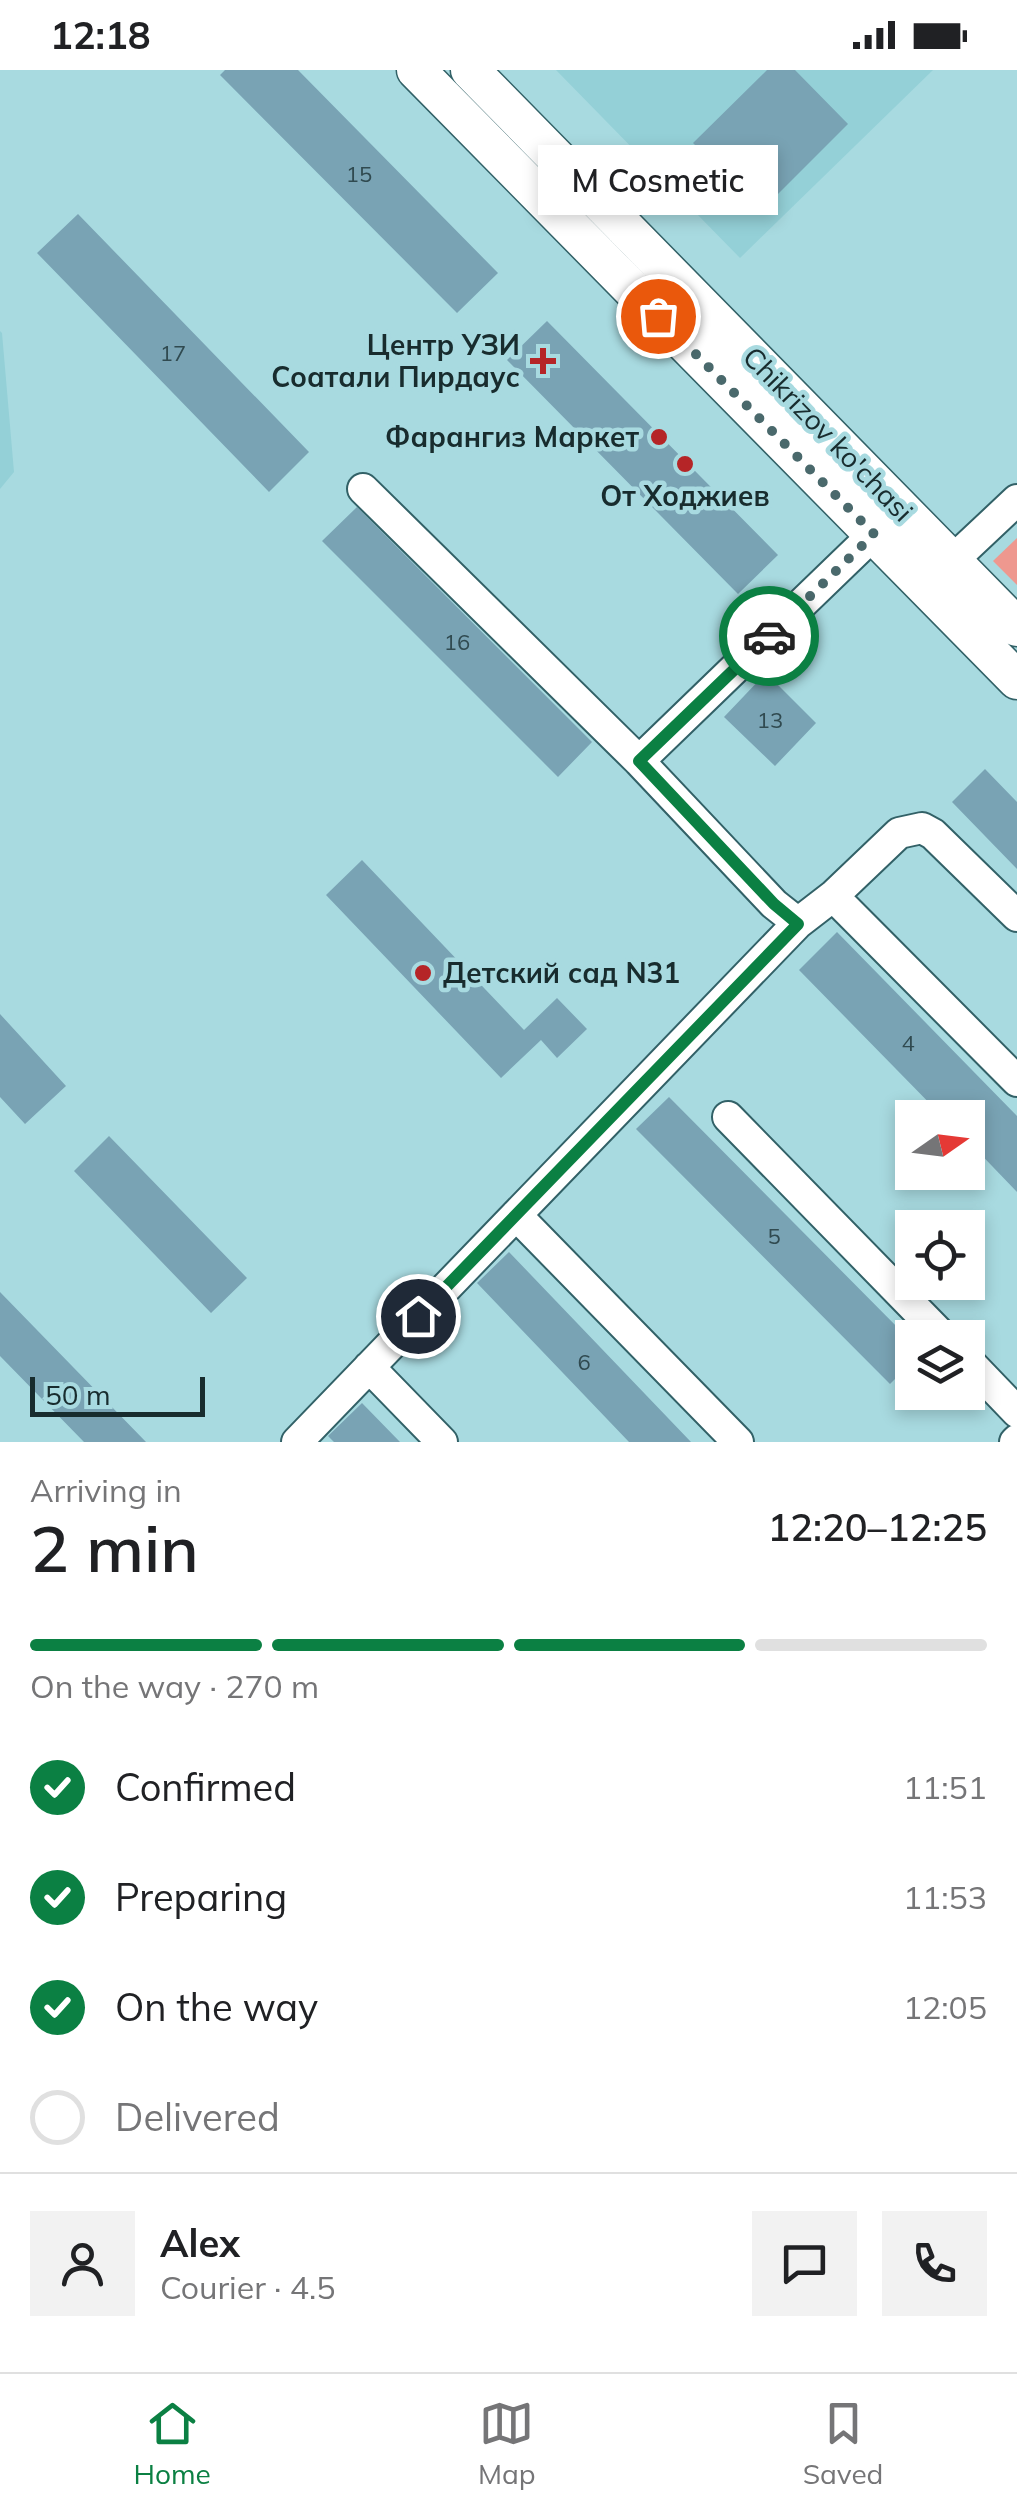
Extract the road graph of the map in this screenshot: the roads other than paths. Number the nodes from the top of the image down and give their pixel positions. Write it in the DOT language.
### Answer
graph roads {
  1 [pos="416,70"];
  2 [pos="470,70"];
  3 [pos="363,490"];
  4 [pos="1017,500"];
  5 [pos="874,534"];
  6 [pos="952,561"];
  7 [pos="1017,627"];
  8 [pos="1017,680"];
  9 [pos="639,761"];
  10 [pos="833,896"];
  11 [pos="1017,916"];
  12 [pos="798,924"];
  13 [pos="1017,1080"];
  14 [pos="728,1117"];
  15 [pos="516,1216"];
  16 [pos="926,1320"];
  17 [pos="369,1367"];
  18 [pos="985,1379"];
  19 [pos="1017,1412"];
  20 [pos="296,1442"];
  21 [pos="442,1442"];
  22 [pos="738,1442"];
  1 -- 5 [label="main road, Chikrizov ko'chasi"];
  2 -- 6 [label="main road, Chikrizov ko'chasi"];
  3 -- 9 [label="street"];
  4 -- 6 [label="street"];
  5 -- 8 [label="main road, Chikrizov ko'chasi"];
  5 -- 9 [label="street"];
  6 -- 7 [label="main road, Chikrizov ko'chasi"];
  9 -- 12 [label="street"];
  10 -- 11 [label="street"];
  10 -- 12 [label="street"];
  10 -- 13 [label="street"];
  12 -- 15 [label="street"];
  14 -- 16 [label="street"];
  15 -- 17 [label="street"];
  15 -- 22 [label="street"];
  17 -- 20 [label="street"];
  17 -- 21 [label="street"];
  18 -- 19 [label="street"];
}
